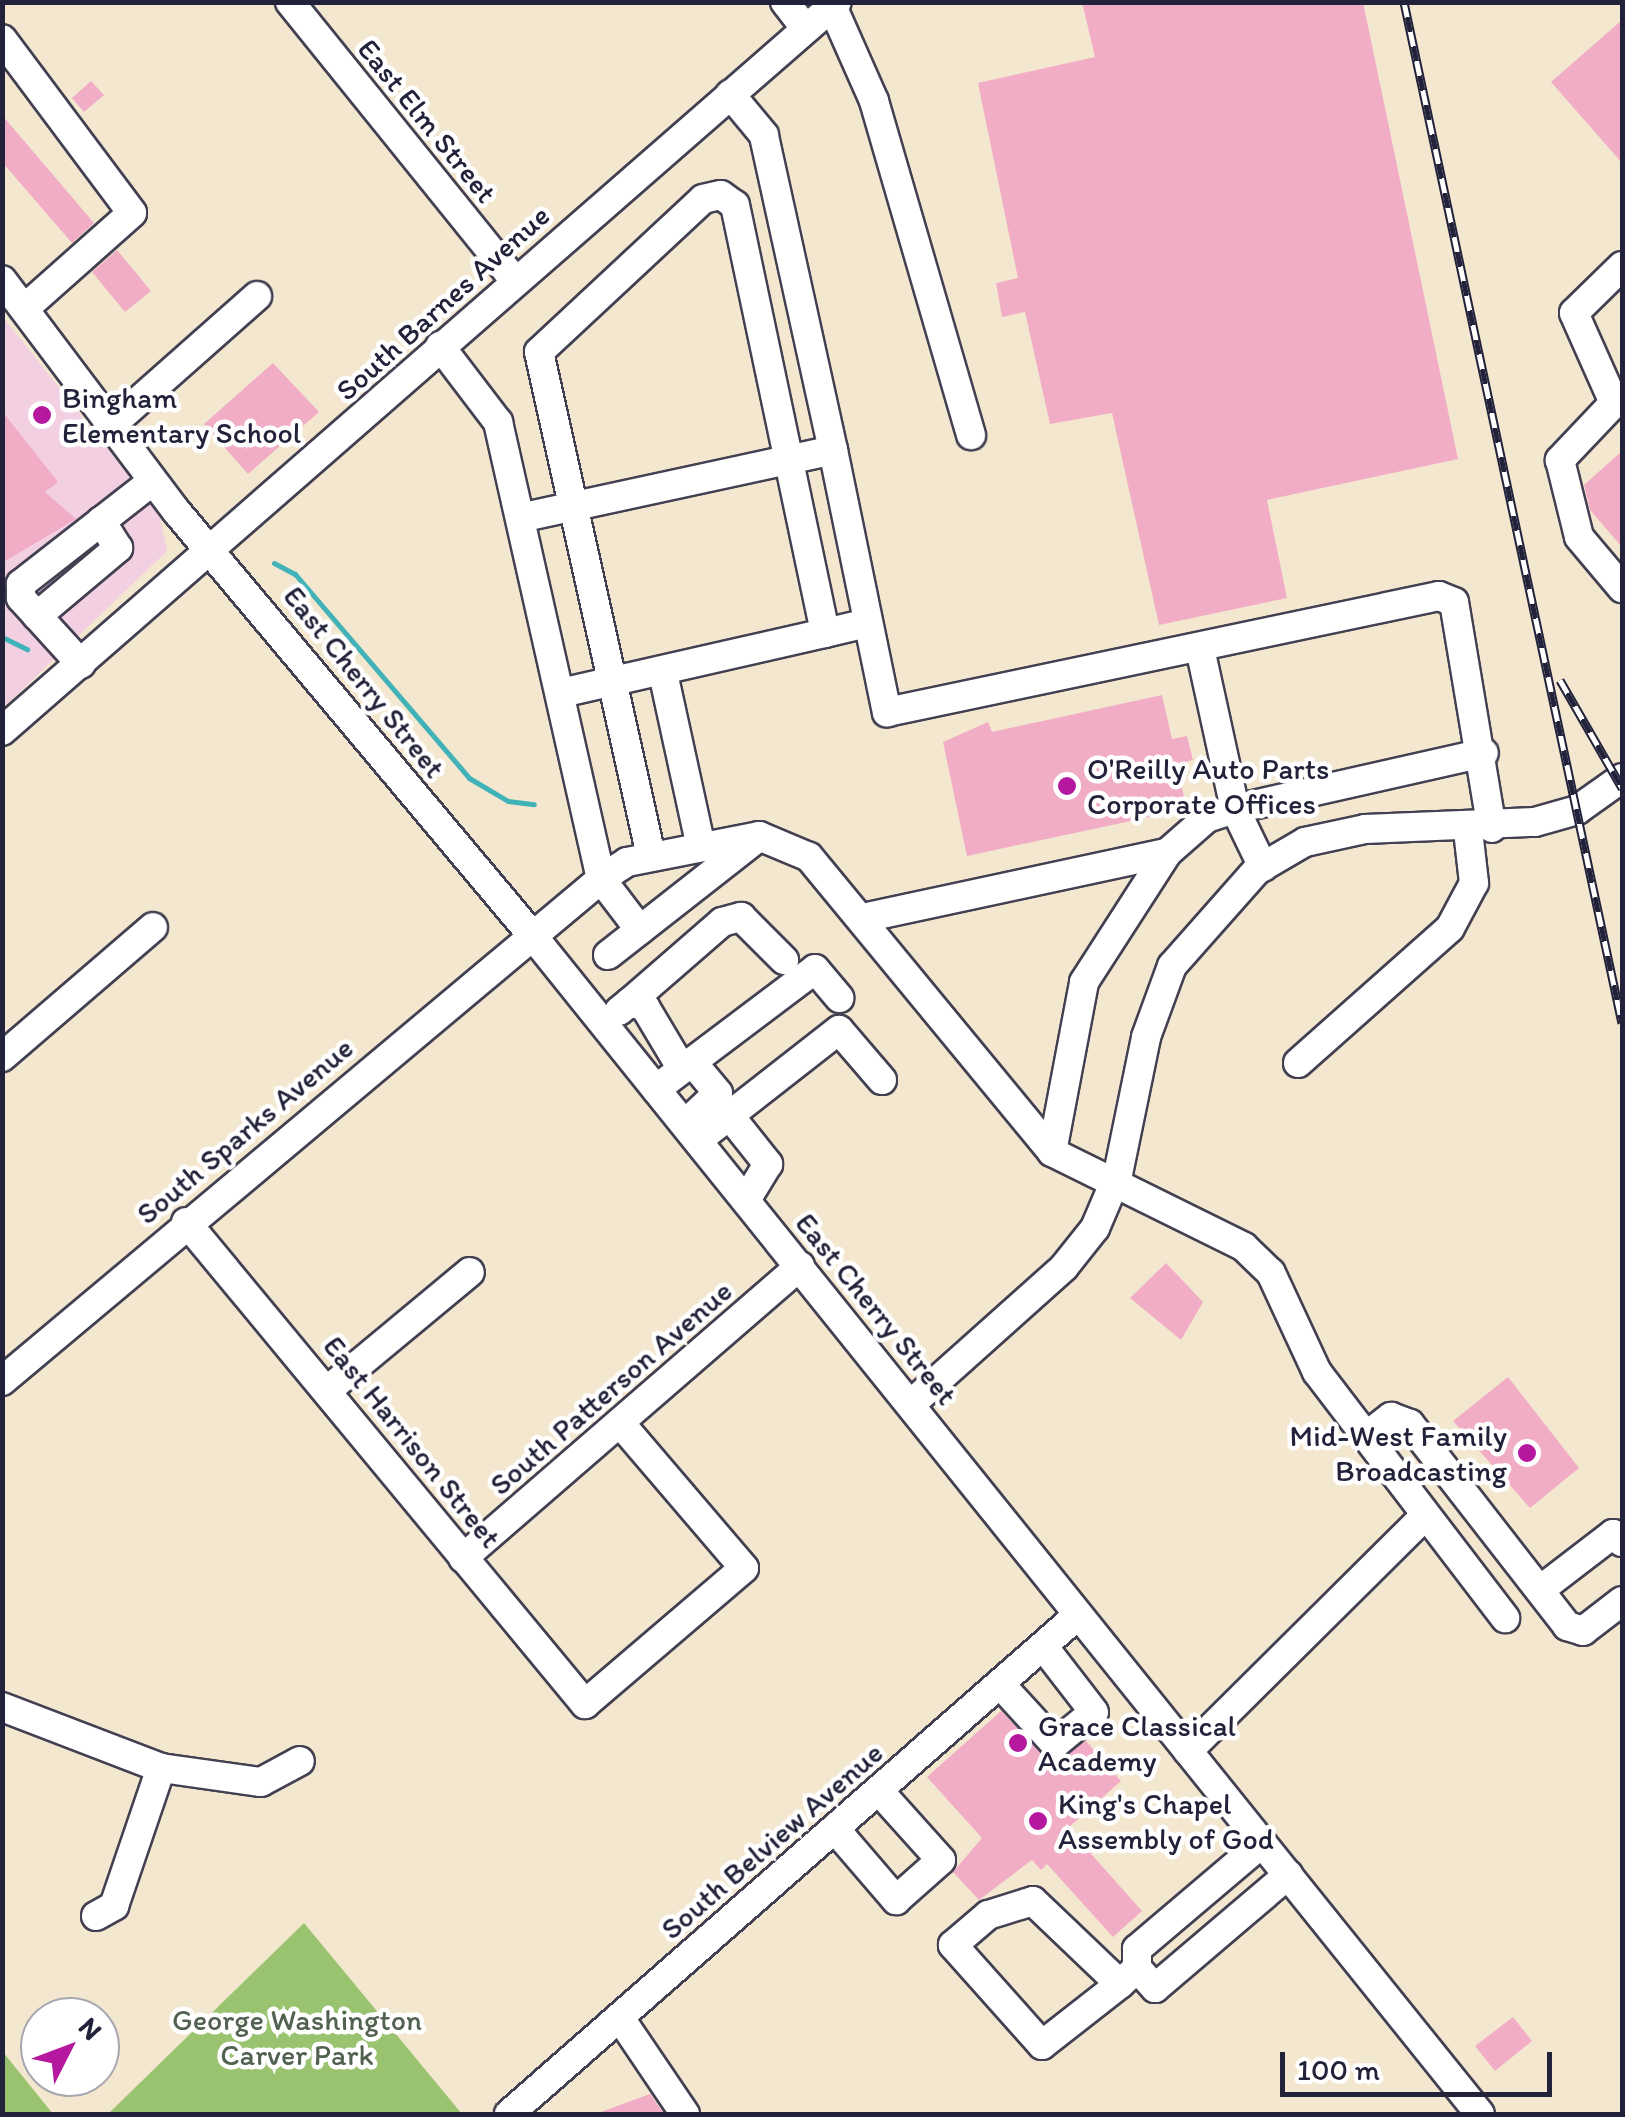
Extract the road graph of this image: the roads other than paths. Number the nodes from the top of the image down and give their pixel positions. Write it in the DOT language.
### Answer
graph roads {
  1 [pos="290,2"];
  2 [pos="785,2"];
  3 [pos="834,4"];
  4 [pos="806,29"];
  5 [pos="2,39"];
  6 [pos="730,94"];
  7 [pos="1622,266"];
  8 [pos="2,280"];
  9 [pos="514,280"];
  10 [pos="257,296"];
  11 [pos="24,308"];
  12 [pos="440,346"];
  13 [pos="111,416"];
  14 [pos="970,435"];
  15 [pos="832,450"];
  16 [pos="789,461"];
  17 [pos="153,480"];
  18 [pos="573,507"];
  19 [pos="524,517"];
  20 [pos="215,550"];
  21 [pos="1622,588"];
  22 [pos="20,601"];
  23 [pos="867,623"];
  24 [pos="825,633"];
  25 [pos="1200,650"];
  26 [pos="81,664"];
  27 [pos="663,673"];
  28 [pos="613,682"];
  29 [pos="561,692"];
  30 [pos="2,731"];
  31 [pos="1484,753"];
  32 [pos="1622,778"];
  33 [pos="1235,809"];
  34 [pos="1480,829"];
  35 [pos="759,836"];
  36 [pos="700,844"];
  37 [pos="1167,853"];
  38 [pos="650,856"];
  39 [pos="1263,867"];
  40 [pos="602,879"];
  41 [pos="863,918"];
  42 [pos="153,927"];
  43 [pos="640,930"];
  44 [pos="532,935"];
  45 [pos="608,954"];
  46 [pos="784,960"];
  47 [pos="839,998"];
  48 [pos="630,1002"];
  49 [pos="604,1025"];
  50 [pos="2,1057"];
  51 [pos="1298,1062"];
  52 [pos="687,1066"];
  53 [pos="882,1080"];
  54 [pos="656,1088"];
  55 [pos="729,1115"];
  56 [pos="691,1132"];
  57 [pos="1052,1152"];
  58 [pos="1112,1188"];
  59 [pos="746,1200"];
  60 [pos="186,1222"];
  61 [pos="800,1266"];
  62 [pos="470,1272"];
  63 [pos="2,1381"];
  64 [pos="330,1389"];
  65 [pos="911,1404"];
  66 [pos="621,1424"];
  67 [pos="1365,1438"];
  68 [pos="1424,1517"];
  69 [pos="1622,1542"];
  70 [pos="463,1558"];
  71 [pos="1540,1590"];
  72 [pos="1622,1600"];
  73 [pos="1078,1615"];
  74 [pos="1505,1618"];
  75 [pos="1043,1646"];
  76 [pos="1000,1684"];
  77 [pos="2,1707"];
  78 [pos="1188,1751"];
  79 [pos="300,1761"];
  80 [pos="161,1768"];
  81 [pos="878,1790"];
  82 [pos="841,1836"];
  83 [pos="1262,1843"];
  84 [pos="1288,1875"];
  85 [pos="96,1916"];
  86 [pos="1129,1976"];
  87 [pos="620,2018"];
  88 [pos="682,2110"];
  89 [pos="509,2114"];
  90 [pos="1480,2114"];
  1 -- 9 [label="street, East Elm Street"];
  2 -- 4 [label="street"];
  3 -- 4 [label="street, South Barnes Avenue"];
  3 -- 14 [label="street"];
  4 -- 6 [label="street, South Barnes Avenue"];
  5 -- 11 [label="street"];
  6 -- 9 [label="street, South Barnes Avenue"];
  6 -- 15 [label="street"];
  7 -- 21 [label="street"];
  8 -- 11 [label="street, East Cherry Street"];
  9 -- 12 [label="street, South Barnes Avenue"];
  10 -- 13 [label="street"];
  11 -- 13 [label="street, East Cherry Street"];
  12 -- 19 [label="street"];
  12 -- 20 [label="street, South Barnes Avenue"];
  13 -- 17 [label="street, East Cherry Street"];
  13 -- 20 [label="street, East Cherry Street"];
  15 -- 16 [label="street"];
  15 -- 23 [label="street"];
  16 -- 18 [label="street"];
  16 -- 18 [label="street"];
  16 -- 24 [label="street"];
  17 -- 20 [label="street, East Cherry Street"];
  17 -- 22 [label="street"];
  18 -- 19 [label="street"];
  18 -- 28 [label="street"];
  19 -- 29 [label="street"];
  20 -- 26 [label="street, South Barnes Avenue"];
  20 -- 44 [label="street, East Cherry Street"];
  22 -- 26 [label="street"];
  23 -- 24 [label="street"];
  23 -- 25 [label="street"];
  24 -- 27 [label="street"];
  25 -- 31 [label="street"];
  25 -- 33 [label="street"];
  26 -- 30 [label="street, South Barnes Avenue"];
  27 -- 28 [label="street"];
  27 -- 36 [label="street"];
  28 -- 29 [label="street"];
  28 -- 38 [label="street"];
  29 -- 40 [label="street"];
  31 -- 33 [label="street"];
  31 -- 34 [label="street"];
  32 -- 34 [label="street"];
  33 -- 37 [label="street"];
  33 -- 39 [label="street"];
  34 -- 39 [label="street"];
  34 -- 51 [label="street"];
  35 -- 36 [label="street, South Sparks Avenue"];
  35 -- 41 [label="street"];
  35 -- 43 [label="street"];
  36 -- 38 [label="street, South Sparks Avenue"];
  37 -- 41 [label="street"];
  37 -- 57 [label="street"];
  38 -- 40 [label="street, South Sparks Avenue"];
  39 -- 58 [label="street"];
  40 -- 43 [label="street"];
  40 -- 44 [label="street, South Sparks Avenue"];
  41 -- 57 [label="street"];
  42 -- 50 [label="street"];
  43 -- 45 [label="street"];
  44 -- 49 [label="street, East Cherry Street"];
  44 -- 60 [label="street, South Sparks Avenue"];
  46 -- 48 [label="street"];
  47 -- 52 [label="street"];
  48 -- 49 [label="street"];
  48 -- 52 [label="street"];
  49 -- 54 [label="street, East Cherry Street"];
  52 -- 54 [label="street"];
  52 -- 56 [label="street"];
  53 -- 55 [label="street"];
  54 -- 56 [label="street, East Cherry Street"];
  55 -- 56 [label="street"];
  55 -- 59 [label="street"];
  56 -- 59 [label="street, East Cherry Street"];
  57 -- 58 [label="street"];
  58 -- 65 [label="street"];
  58 -- 67 [label="street"];
  59 -- 61 [label="street, East Cherry Street"];
  60 -- 63 [label="street, South Sparks Avenue"];
  60 -- 64 [label="street, East Harrison Street"];
  61 -- 65 [label="street, East Cherry Street"];
  61 -- 66 [label="street, South Patterson Avenue"];
  62 -- 64 [label="street"];
  64 -- 70 [label="street, East Harrison Street"];
  65 -- 73 [label="street, East Cherry Street"];
  66 -- 70 [label="street, South Patterson Avenue"];
  66 -- 70 [label="street, East Harrison Street"];
  67 -- 68 [label="street"];
  67 -- 71 [label="street"];
  68 -- 74 [label="street"];
  68 -- 78 [label="street"];
  69 -- 71 [label="street"];
  71 -- 72 [label="street"];
  73 -- 75 [label="street, South Belview Avenue"];
  73 -- 78 [label="street, East Cherry Street"];
  75 -- 76 [label="street, South Belview Avenue"];
  75 -- 76 [label="street"];
  76 -- 81 [label="street, South Belview Avenue"];
  77 -- 80 [label="street"];
  78 -- 83 [label="street, East Cherry Street"];
  79 -- 80 [label="street"];
  80 -- 85 [label="street"];
  81 -- 82 [label="street, South Belview Avenue"];
  81 -- 82 [label="street"];
  82 -- 87 [label="street, South Belview Avenue"];
  83 -- 84 [label="street, East Cherry Street"];
  83 -- 86 [label="street"];
  84 -- 86 [label="street"];
  84 -- 90 [label="street, East Cherry Street"];
  86 -- 86 [label="street"];
  87 -- 88 [label="street"];
  87 -- 89 [label="street, South Belview Avenue"];
}
